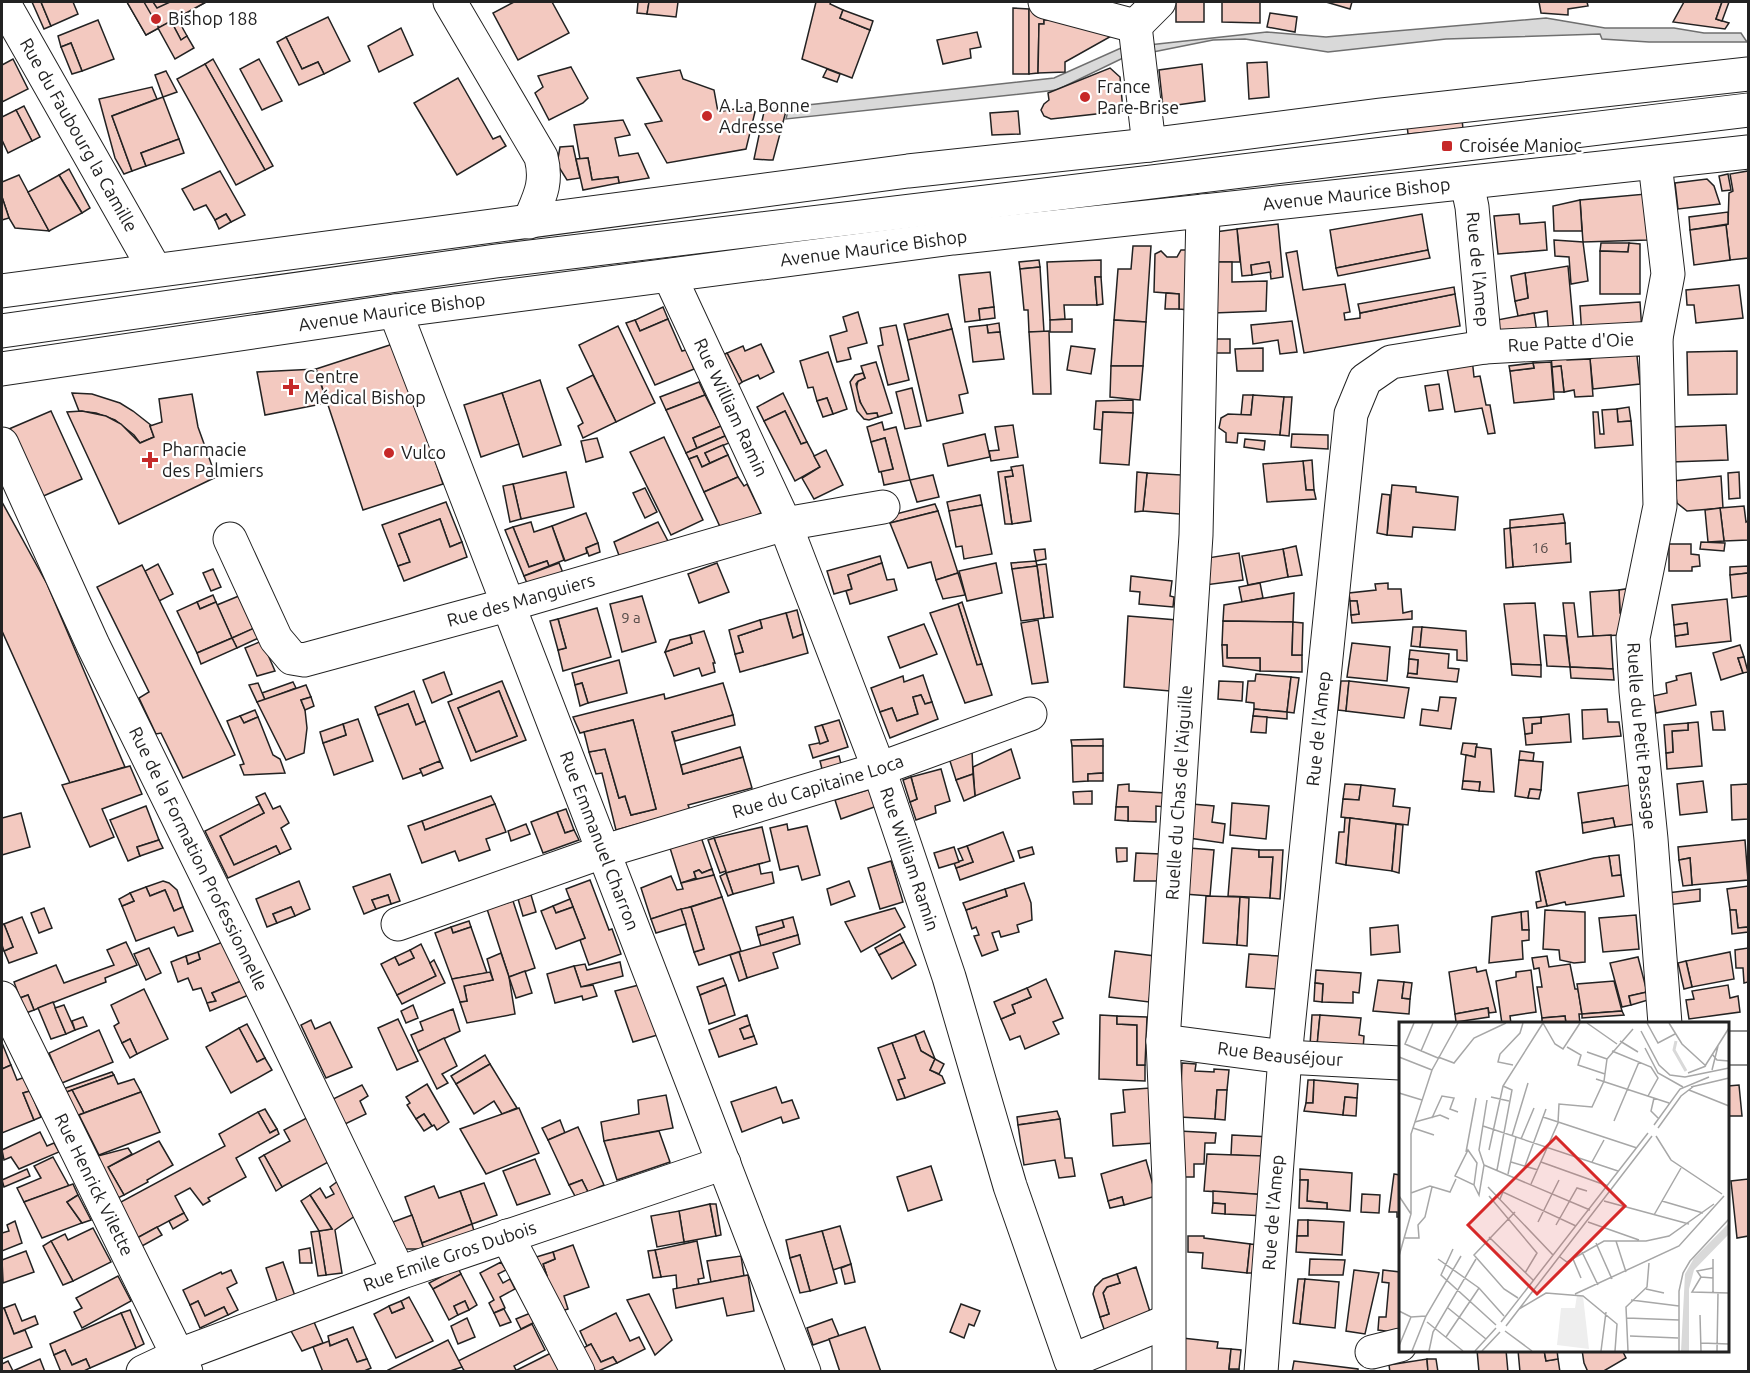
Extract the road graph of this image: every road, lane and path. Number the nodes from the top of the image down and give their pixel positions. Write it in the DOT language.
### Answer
graph roads {
  1 [pos="3,2"];
  2 [pos="450,2"];
  3 [pos="1045,2"];
  4 [pos="1159,2"];
  5 [pos="1135,34"];
  6 [pos="1749,74"];
  7 [pos="1749,110"];
  8 [pos="1149,145"];
  9 [pos="1749,152"];
  10 [pos="1655,163"];
  11 [pos="1467,183"];
  12 [pos="1203,211"];
  13 [pos="530,222"];
  14 [pos="155,270"];
  15 [pos="670,276"];
  16 [pos="2,291"];
  17 [pos="395,311"];
  18 [pos="2,331"];
  19 [pos="1656,338"];
  20 [pos="1485,347"];
  21 [pos="2,369"];
  22 [pos="2,444"];
  23 [pos="883,507"];
  24 [pos="785,524"];
  25 [pos="230,539"];
  26 [pos="507,605"];
  27 [pos="1030,714"];
  28 [pos="879,769"];
  29 [pos="605,850"];
  30 [pos="398,924"];
  31 [pos="2,998"];
  32 [pos="1665,1022"];
  33 [pos="1163,1041"];
  34 [pos="1729,1048"];
  35 [pos="1749,1048"];
  36 [pos="1285,1057"];
  37 [pos="1399,1063"];
  38 [pos="724,1163"];
  39 [pos="507,1236"];
  40 [pos="399,1273"];
  41 [pos="1168,1321"];
  42 [pos="182,1364"];
  43 [pos="143,1371"];
  44 [pos="578,1371"];
  45 [pos="804,1371"];
  46 [pos="1169,1371"];
  47 [pos="1261,1371"];
  1 -- 14 [label="street, Rue du Faubourg la Camille"];
  2 -- 13 [label="street"];
  3 -- 5 [label="street"];
  4 -- 5 [label="street"];
  5 -- 8 [label="street"];
  6 -- 8 [label="street"];
  7 -- 18 [label="street"];
  8 -- 13 [label="street"];
  9 -- 10 [label="street, Avenue Maurice Bishop"];
  10 -- 11 [label="street, Avenue Maurice Bishop"];
  10 -- 19 [label="street, Ruelle du Petit Passage"];
  11 -- 12 [label="street, Avenue Maurice Bishop"];
  11 -- 20 [label="street, Rue de l'Amep"];
  12 -- 15 [label="street, Avenue Maurice Bishop"];
  12 -- 33 [label="street, Ruelle du Chas de l'Aiguille"];
  13 -- 14 [label="street"];
  14 -- 16 [label="street"];
  15 -- 17 [label="street, Avenue Maurice Bishop"];
  15 -- 24 [label="street, Rue William Ramin"];
  17 -- 21 [label="street, Avenue Maurice Bishop"];
  17 -- 26 [label="street, Rue Emmanuel Charron"];
  19 -- 20 [label="street, Rue Patte d'Oie"];
  19 -- 32 [label="street, Ruelle du Petit Passage"];
  20 -- 36 [label="street, Rue de l'Amep"];
  22 -- 40 [label="street, Rue de la Formation Professionnelle"];
  23 -- 24 [label="street, Rue des Manguiers"];
  24 -- 26 [label="street, Rue des Manguiers"];
  24 -- 28 [label="street, Rue William Ramin"];
  25 -- 26 [label="street, Rue des Manguiers"];
  26 -- 29 [label="street, Rue Emmanuel Charron"];
  27 -- 28 [label="street, Rue du Capitaine Loca"];
  28 -- 29 [label="street, Rue du Capitaine Loca"];
  28 -- 41 [label="street, Rue William Ramin"];
  29 -- 30 [label="street, Rue du Capitaine Loca"];
  29 -- 38 [label="street, Rue Emmanuel Charron"];
  31 -- 42 [label="street, Rue Henrick Vilette"];
  33 -- 36 [label="street, Rue Beauséjour"];
  33 -- 41 [label="street, Ruelle du Chas de l'Aiguille"];
  34 -- 35 [label="street"];
  36 -- 37 [label="street, Rue Beauséjour"];
  36 -- 47 [label="street, Rue de l'Amep"];
  38 -- 39 [label="street, Rue Emile Gros Dubois"];
  38 -- 45 [label="street, Rue Emmanuel Charron"];
  39 -- 40 [label="street, Rue Emile Gros Dubois"];
  39 -- 44 [label="street"];
  40 -- 42 [label="street, Rue Emile Gros Dubois"];
  41 -- 46 [label="street, Ruelle du Chas de l'Aiguille"];
  42 -- 43 [label="street, Rue Emile Gros Dubois"];
}
